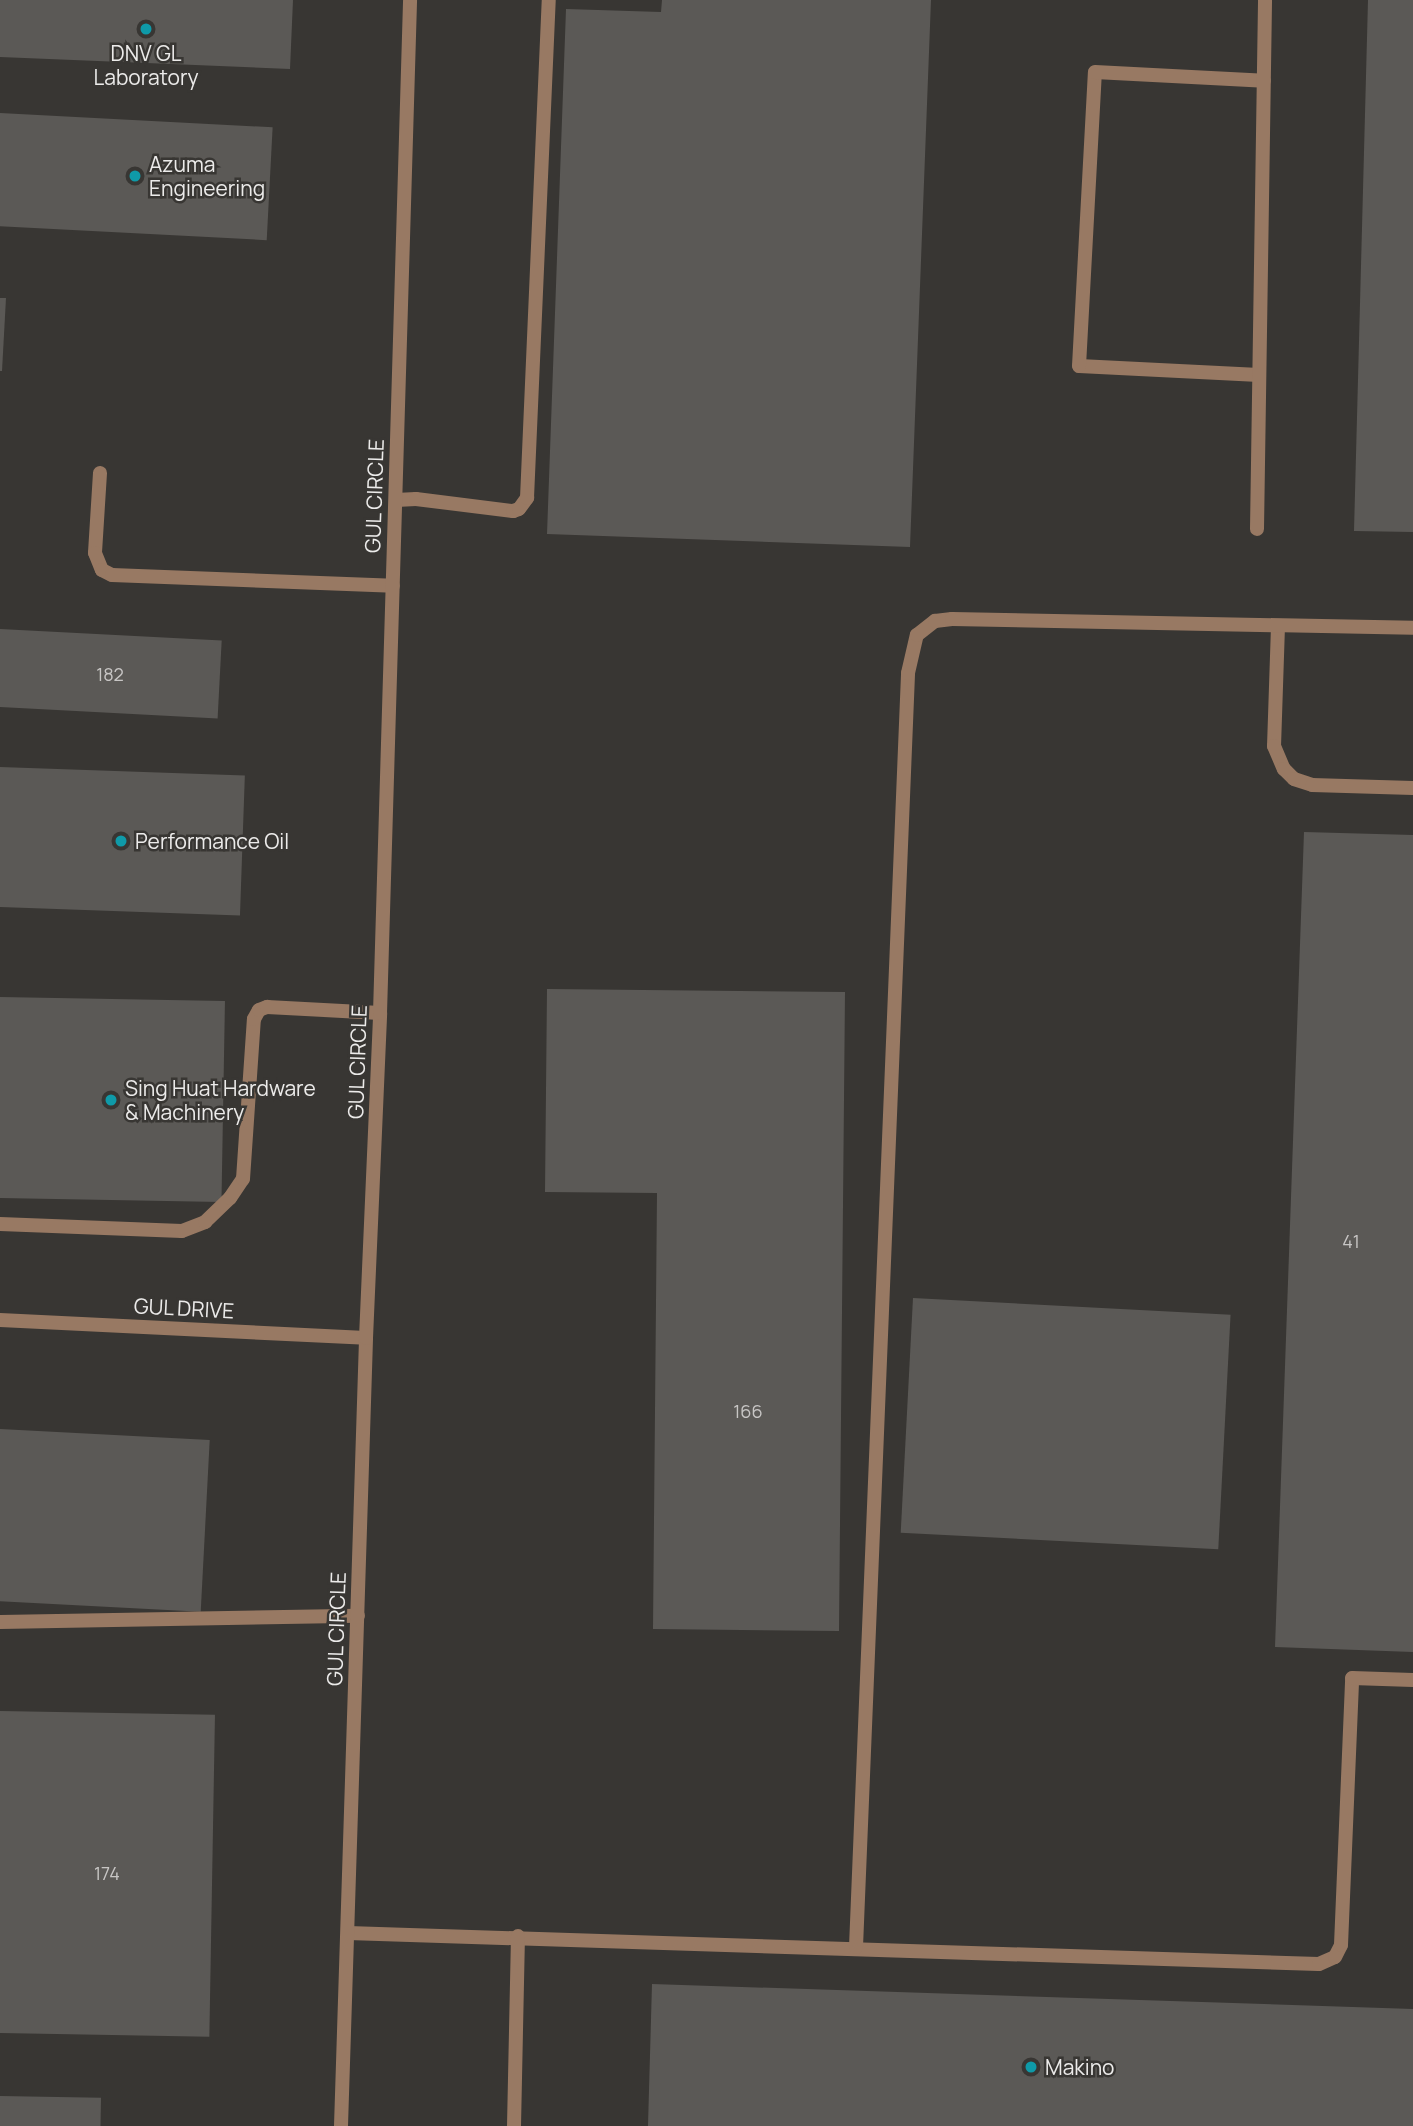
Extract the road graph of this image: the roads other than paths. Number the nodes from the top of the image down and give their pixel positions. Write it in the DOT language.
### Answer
graph roads {
  1 [pos="410,0"];
  2 [pos="549,0"];
  3 [pos="1265,0"];
  4 [pos="1264,81"];
  5 [pos="1259,376"];
  6 [pos="100,473"];
  7 [pos="396,500"];
  8 [pos="1257,529"];
  9 [pos="393,586"];
  10 [pos="1278,626"];
  11 [pos="1413,628"];
  12 [pos="1413,788"];
  13 [pos="380,1013"];
  14 [pos="0,1224"];
  15 [pos="0,1320"];
  16 [pos="366,1338"];
  17 [pos="358,1616"];
  18 [pos="0,1622"];
  19 [pos="1413,1680"];
  20 [pos="348,1933"];
  21 [pos="519,1936"];
  22 [pos="856,1947"];
  23 [pos="341,2126"];
  24 [pos="514,2126"];
  1 -- 7 [label="street, GUL CIRCLE"];
  2 -- 7 [label="street"];
  3 -- 4 [label="street"];
  4 -- 5 [label="street"];
  4 -- 5 [label="street"];
  5 -- 8 [label="street"];
  6 -- 9 [label="street"];
  7 -- 9 [label="street, GUL CIRCLE"];
  9 -- 13 [label="street, GUL CIRCLE"];
  10 -- 11 [label="street"];
  10 -- 12 [label="street"];
  10 -- 22 [label="street"];
  13 -- 14 [label="street"];
  13 -- 16 [label="street, GUL CIRCLE"];
  15 -- 16 [label="street, GUL DRIVE"];
  16 -- 17 [label="street, GUL CIRCLE"];
  17 -- 18 [label="street"];
  17 -- 20 [label="street, GUL CIRCLE"];
  19 -- 22 [label="street"];
  20 -- 21 [label="street"];
  20 -- 23 [label="street, GUL CIRCLE"];
  21 -- 22 [label="street"];
  21 -- 24 [label="street"];
}
